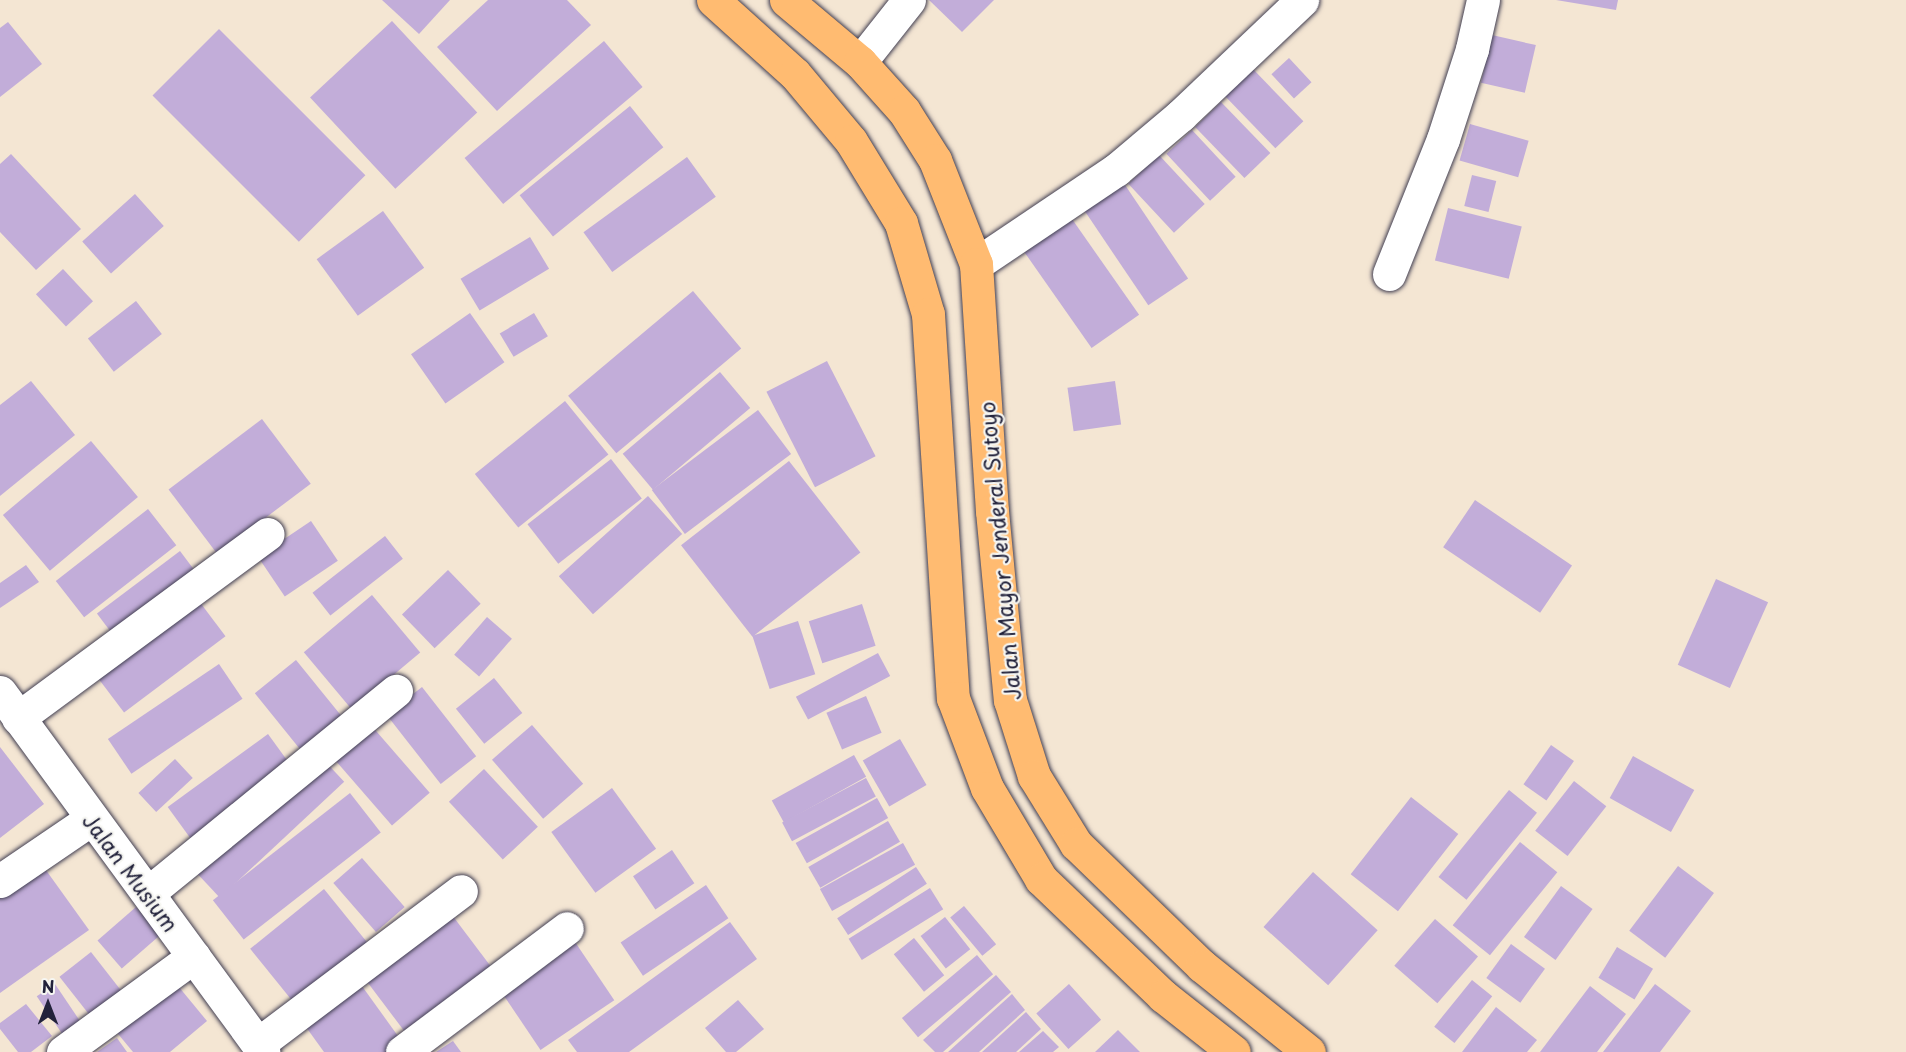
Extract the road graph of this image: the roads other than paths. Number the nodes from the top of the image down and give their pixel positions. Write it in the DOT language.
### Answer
graph roads {
  1 [pos="713,0"];
  2 [pos="786,0"];
  3 [pos="909,0"];
  4 [pos="1302,0"];
  5 [pos="1483,0"];
  6 [pos="860,62"];
  7 [pos="976,264"];
  8 [pos="1389,274"];
  9 [pos="268,534"];
  10 [pos="396,691"];
  11 [pos="9,705"];
  12 [pos="91,819"];
  13 [pos="0,881"];
  14 [pos="461,891"];
  15 [pos="148,893"];
  16 [pos="567,928"];
  17 [pos="194,956"];
  18 [pos="260,1048"];
  19 [pos="63,1052"];
  20 [pos="402,1052"];
  21 [pos="1234,1052"];
  22 [pos="1309,1052"];
  1 -- 21 [label="main road"];
  2 -- 6 [label="main road, Jalan Mayor Jenderal Sutoyo"];
  3 -- 6 [label="street"];
  4 -- 7 [label="street"];
  5 -- 8 [label="street"];
  6 -- 7 [label="main road, Jalan Mayor Jenderal Sutoyo"];
  7 -- 22 [label="main road, Jalan Mayor Jenderal Sutoyo"];
  9 -- 11 [label="street"];
  10 -- 15 [label="street"];
  11 -- 12 [label="street, Jalan Musium"];
  12 -- 13 [label="street"];
  12 -- 15 [label="street, Jalan Musium"];
  14 -- 18 [label="street"];
  15 -- 17 [label="street, Jalan Musium"];
  16 -- 20 [label="street"];
  17 -- 18 [label="street, Jalan Musium"];
  17 -- 19 [label="street"];
}
